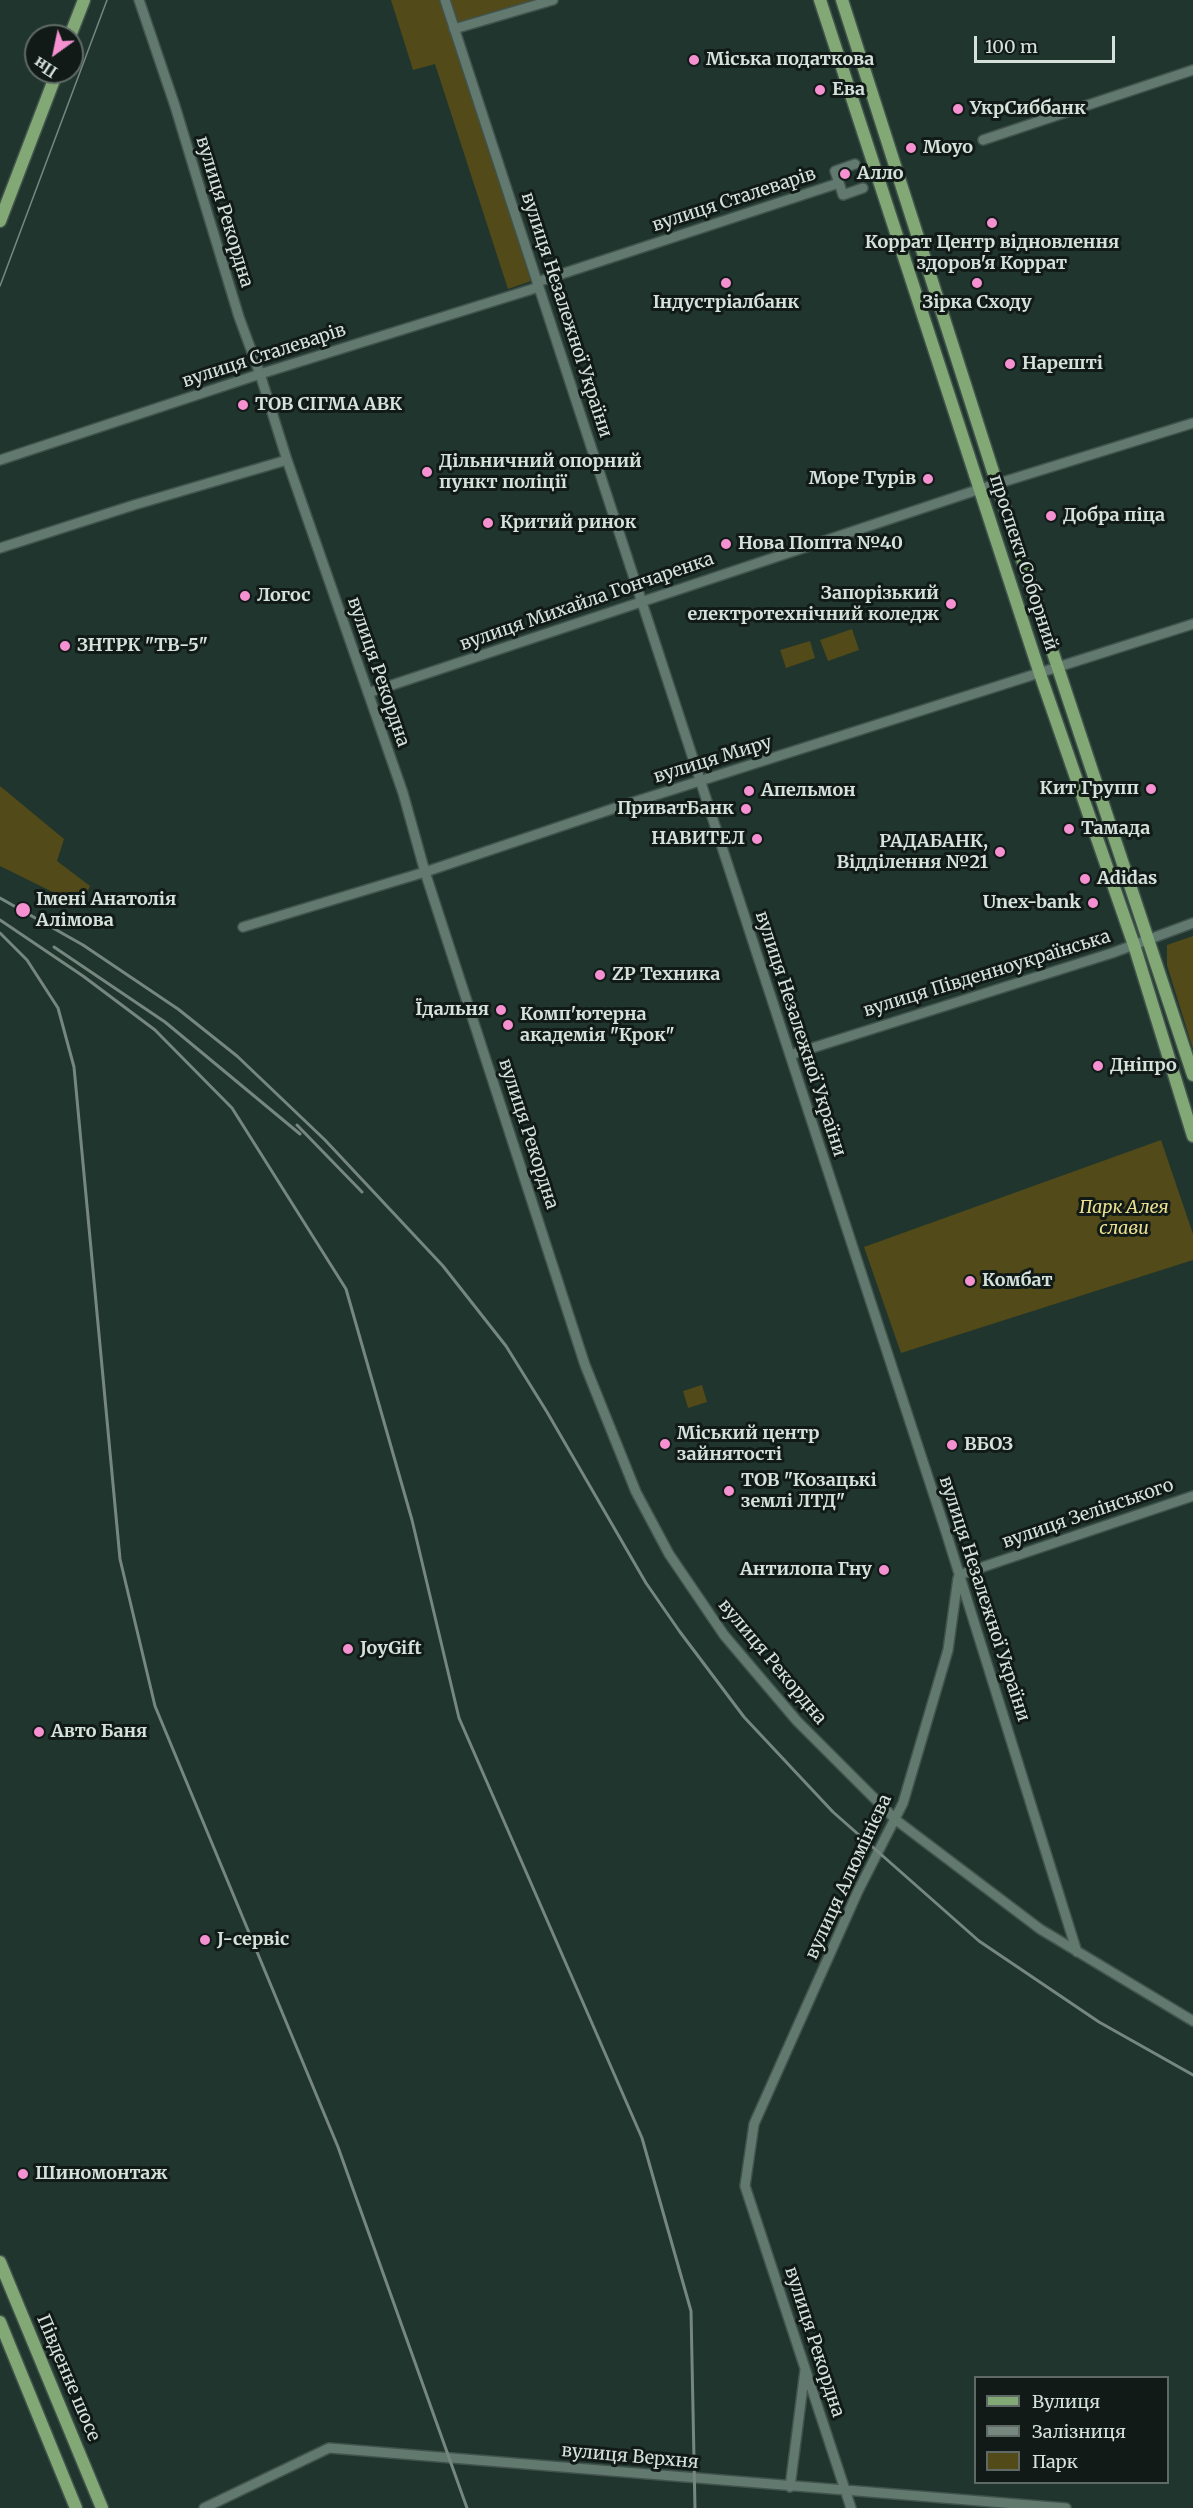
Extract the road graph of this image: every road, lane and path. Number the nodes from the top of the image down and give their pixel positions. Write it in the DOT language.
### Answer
graph roads {
  1 [pos="84,0"];
  2 [pos="139,0"];
  3 [pos="445,0"];
  4 [pos="553,0"];
  5 [pos="820,0"];
  6 [pos="842,0"];
  7 [pos="75,24"];
  8 [pos="454,29"];
  9 [pos="1193,70"];
  10 [pos="52,84"];
  11 [pos="983,140"];
  12 [pos="855,164"];
  13 [pos="839,183"];
  14 [pos="863,188"];
  15 [pos="0,221"];
  16 [pos="538,285"];
  17 [pos="260,374"];
  18 [pos="1193,423"];
  19 [pos="0,459"];
  20 [pos="287,460"];
  21 [pos="998,484"];
  22 [pos="980,489"];
  23 [pos="0,548"];
  24 [pos="642,600"];
  25 [pos="1193,624"];
  26 [pos="1059,668"];
  27 [pos="1040,674"];
  28 [pos="368,693"];
  29 [pos="701,782"];
  30 [pos="425,872"];
  31 [pos="1193,923"];
  32 [pos="243,927"];
  33 [pos="1149,940"];
  34 [pos="1134,945"];
  35 [pos="790,1054"];
  36 [pos="1193,1075"];
  37 [pos="1193,1136"];
  38 [pos="1193,1496"];
  39 [pos="959,1575"];
  40 [pos="896,1820"];
  41 [pos="1077,1952"];
  42 [pos="1193,2021"];
  43 [pos="746,2186"];
  44 [pos="0,2262"];
  45 [pos="0,2322"];
  46 [pos="805,2368"];
  47 [pos="790,2487"];
  48 [pos="846,2491"];
  49 [pos="76,2508"];
  50 [pos="102,2508"];
  51 [pos="204,2508"];
  52 [pos="851,2508"];
  53 [pos="1066,2508"];
  1 -- 7 [label="main road"];
  2 -- 17 [label="street, вулиця Рекордна"];
  3 -- 8 [label="street, вулиця Незалежної України"];
  4 -- 8 [label="street"];
  5 -- 22 [label="main road, проспект Соборний"];
  6 -- 21 [label="main road, проспект Соборний"];
  8 -- 16 [label="street, вулиця Незалежної України"];
  9 -- 11 [label="street"];
  10 -- 15 [label="main road"];
  12 -- 13 [label="street, вулиця Сталеварів"];
  13 -- 14 [label="street, вулиця Сталеварів"];
  13 -- 16 [label="street, вулиця Сталеварів"];
  16 -- 17 [label="street, вулиця Сталеварів"];
  16 -- 24 [label="street, вулиця Незалежної України"];
  17 -- 19 [label="street, вулиця Сталеварів"];
  17 -- 20 [label="street, вулиця Рекордна"];
  18 -- 21 [label="street, вулиця Михайла Гончаренка"];
  20 -- 23 [label="street"];
  20 -- 28 [label="street, вулиця Рекордна"];
  21 -- 22 [label="street, вулиця Михайла Гончаренка"];
  21 -- 26 [label="main road, проспект Соборний"];
  22 -- 24 [label="street, вулиця Михайла Гончаренка"];
  22 -- 27 [label="main road, проспект Соборний"];
  24 -- 28 [label="street, вулиця Михайла Гончаренка"];
  24 -- 29 [label="street, вулиця Незалежної України"];
  25 -- 26 [label="street, вулиця Миру"];
  26 -- 27 [label="street, вулиця Миру"];
  26 -- 33 [label="main road, проспект Соборний"];
  27 -- 29 [label="street, вулиця Миру"];
  27 -- 34 [label="main road, проспект Соборний"];
  28 -- 30 [label="street, вулиця Рекордна"];
  29 -- 30 [label="street, вулиця Миру"];
  29 -- 35 [label="street, вулиця Незалежної України"];
  30 -- 32 [label="street, вулиця Миру"];
  30 -- 40 [label="street, вулиця Рекордна"];
  31 -- 33 [label="street, вулиця Південноукраїнська"];
  33 -- 34 [label="street, вулиця Південноукраїнська"];
  33 -- 36 [label="main road, проспект Соборний"];
  34 -- 35 [label="street, вулиця Південноукраїнська"];
  34 -- 37 [label="main road, проспект Соборний"];
  35 -- 39 [label="street, вулиця Незалежної України"];
  38 -- 39 [label="street, вулиця Зелінського"];
  39 -- 40 [label="street, вулиця Алюмінієва"];
  39 -- 41 [label="street, вулиця Незалежної України"];
  40 -- 41 [label="street, вулиця Рекордна"];
  40 -- 43 [label="street, вулиця Алюмінієва"];
  41 -- 42 [label="street"];
  43 -- 46 [label="street, вулиця Рекордна"];
  44 -- 50 [label="main road, Південне шосе"];
  45 -- 49 [label="main road"];
  46 -- 47 [label="street"];
  46 -- 48 [label="street, вулиця Рекордна"];
  47 -- 48 [label="street, вулиця Верхня"];
  47 -- 51 [label="street, вулиця Верхня"];
  48 -- 52 [label="street, вулиця Рекордна"];
  48 -- 53 [label="street, вулиця Верхня"];
}
